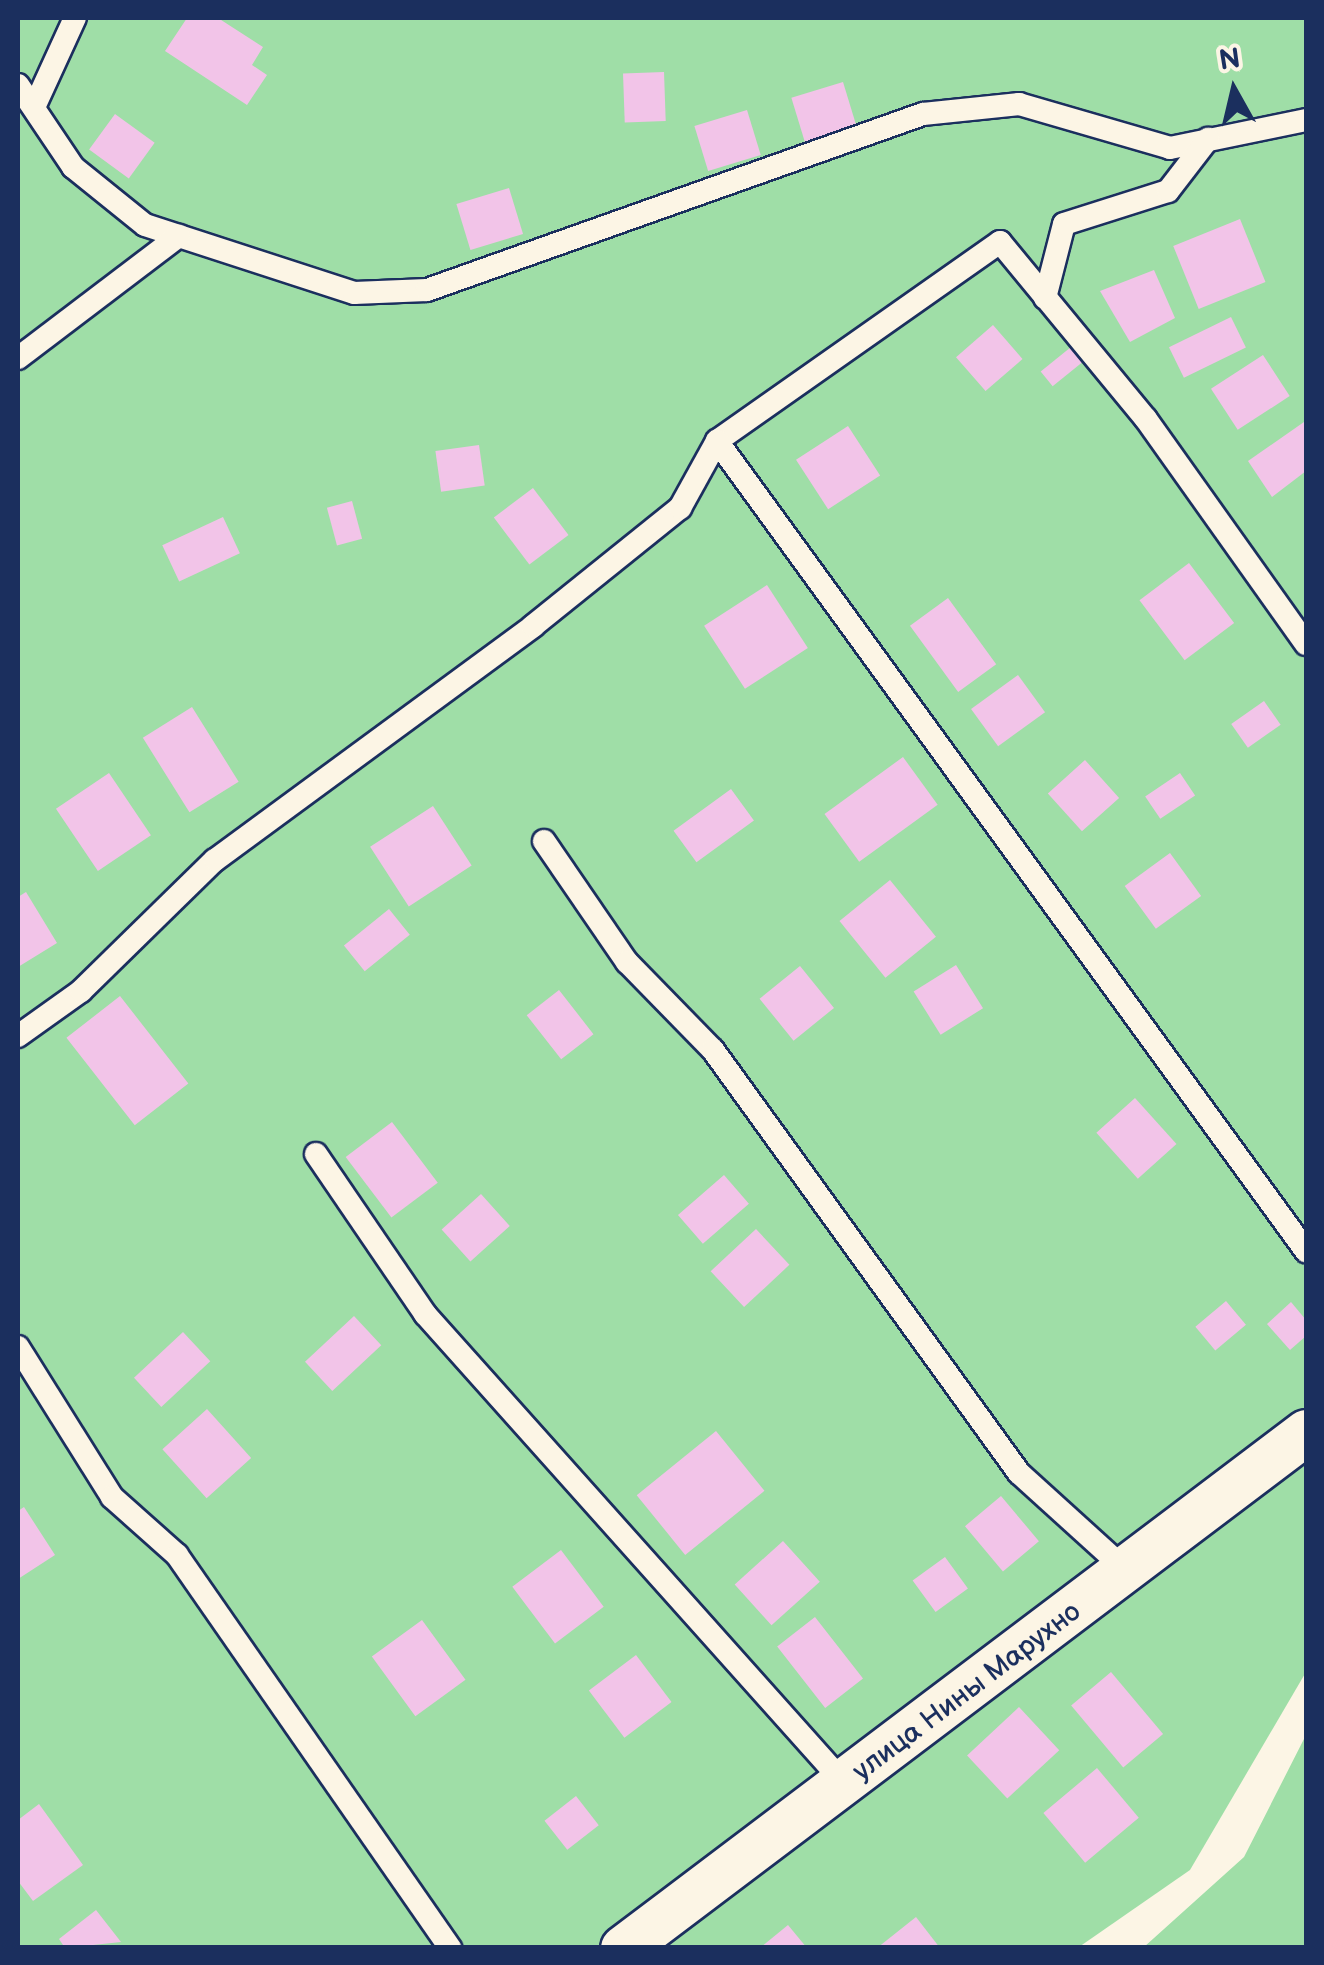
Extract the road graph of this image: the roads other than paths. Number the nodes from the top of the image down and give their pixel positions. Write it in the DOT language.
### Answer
graph roads {
  1 [pos="75,18"];
  2 [pos="18,85"];
  3 [pos="36,103"];
  4 [pos="1306,120"];
  5 [pos="1208,140"];
  6 [pos="179,236"];
  7 [pos="1046,298"];
  8 [pos="18,358"];
  9 [pos="717,440"];
  10 [pos="1306,644"];
  11 [pos="544,841"];
  12 [pos="18,1036"];
  13 [pos="316,1154"];
  14 [pos="1306,1251"];
  15 [pos="18,1347"];
  16 [pos="1306,1432"];
  17 [pos="1126,1570"];
  18 [pos="846,1784"];
  19 [pos="450,1948"];
  20 [pos="624,1948"];
  1 -- 3 [label="lane"];
  2 -- 3 [label="lane"];
  3 -- 6 [label="lane"];
  4 -- 5 [label="lane"];
  5 -- 6 [label="lane"];
  5 -- 7 [label="lane"];
  6 -- 8 [label="lane"];
  7 -- 9 [label="lane"];
  7 -- 10 [label="lane"];
  9 -- 12 [label="lane"];
  9 -- 14 [label="lane"];
  11 -- 17 [label="lane"];
  13 -- 18 [label="lane"];
  15 -- 19 [label="lane"];
  16 -- 17 [label="street, улица Нины Марухно"];
  17 -- 18 [label="street, улица Нины Марухно"];
  18 -- 20 [label="street, улица Нины Марухно"];
}
